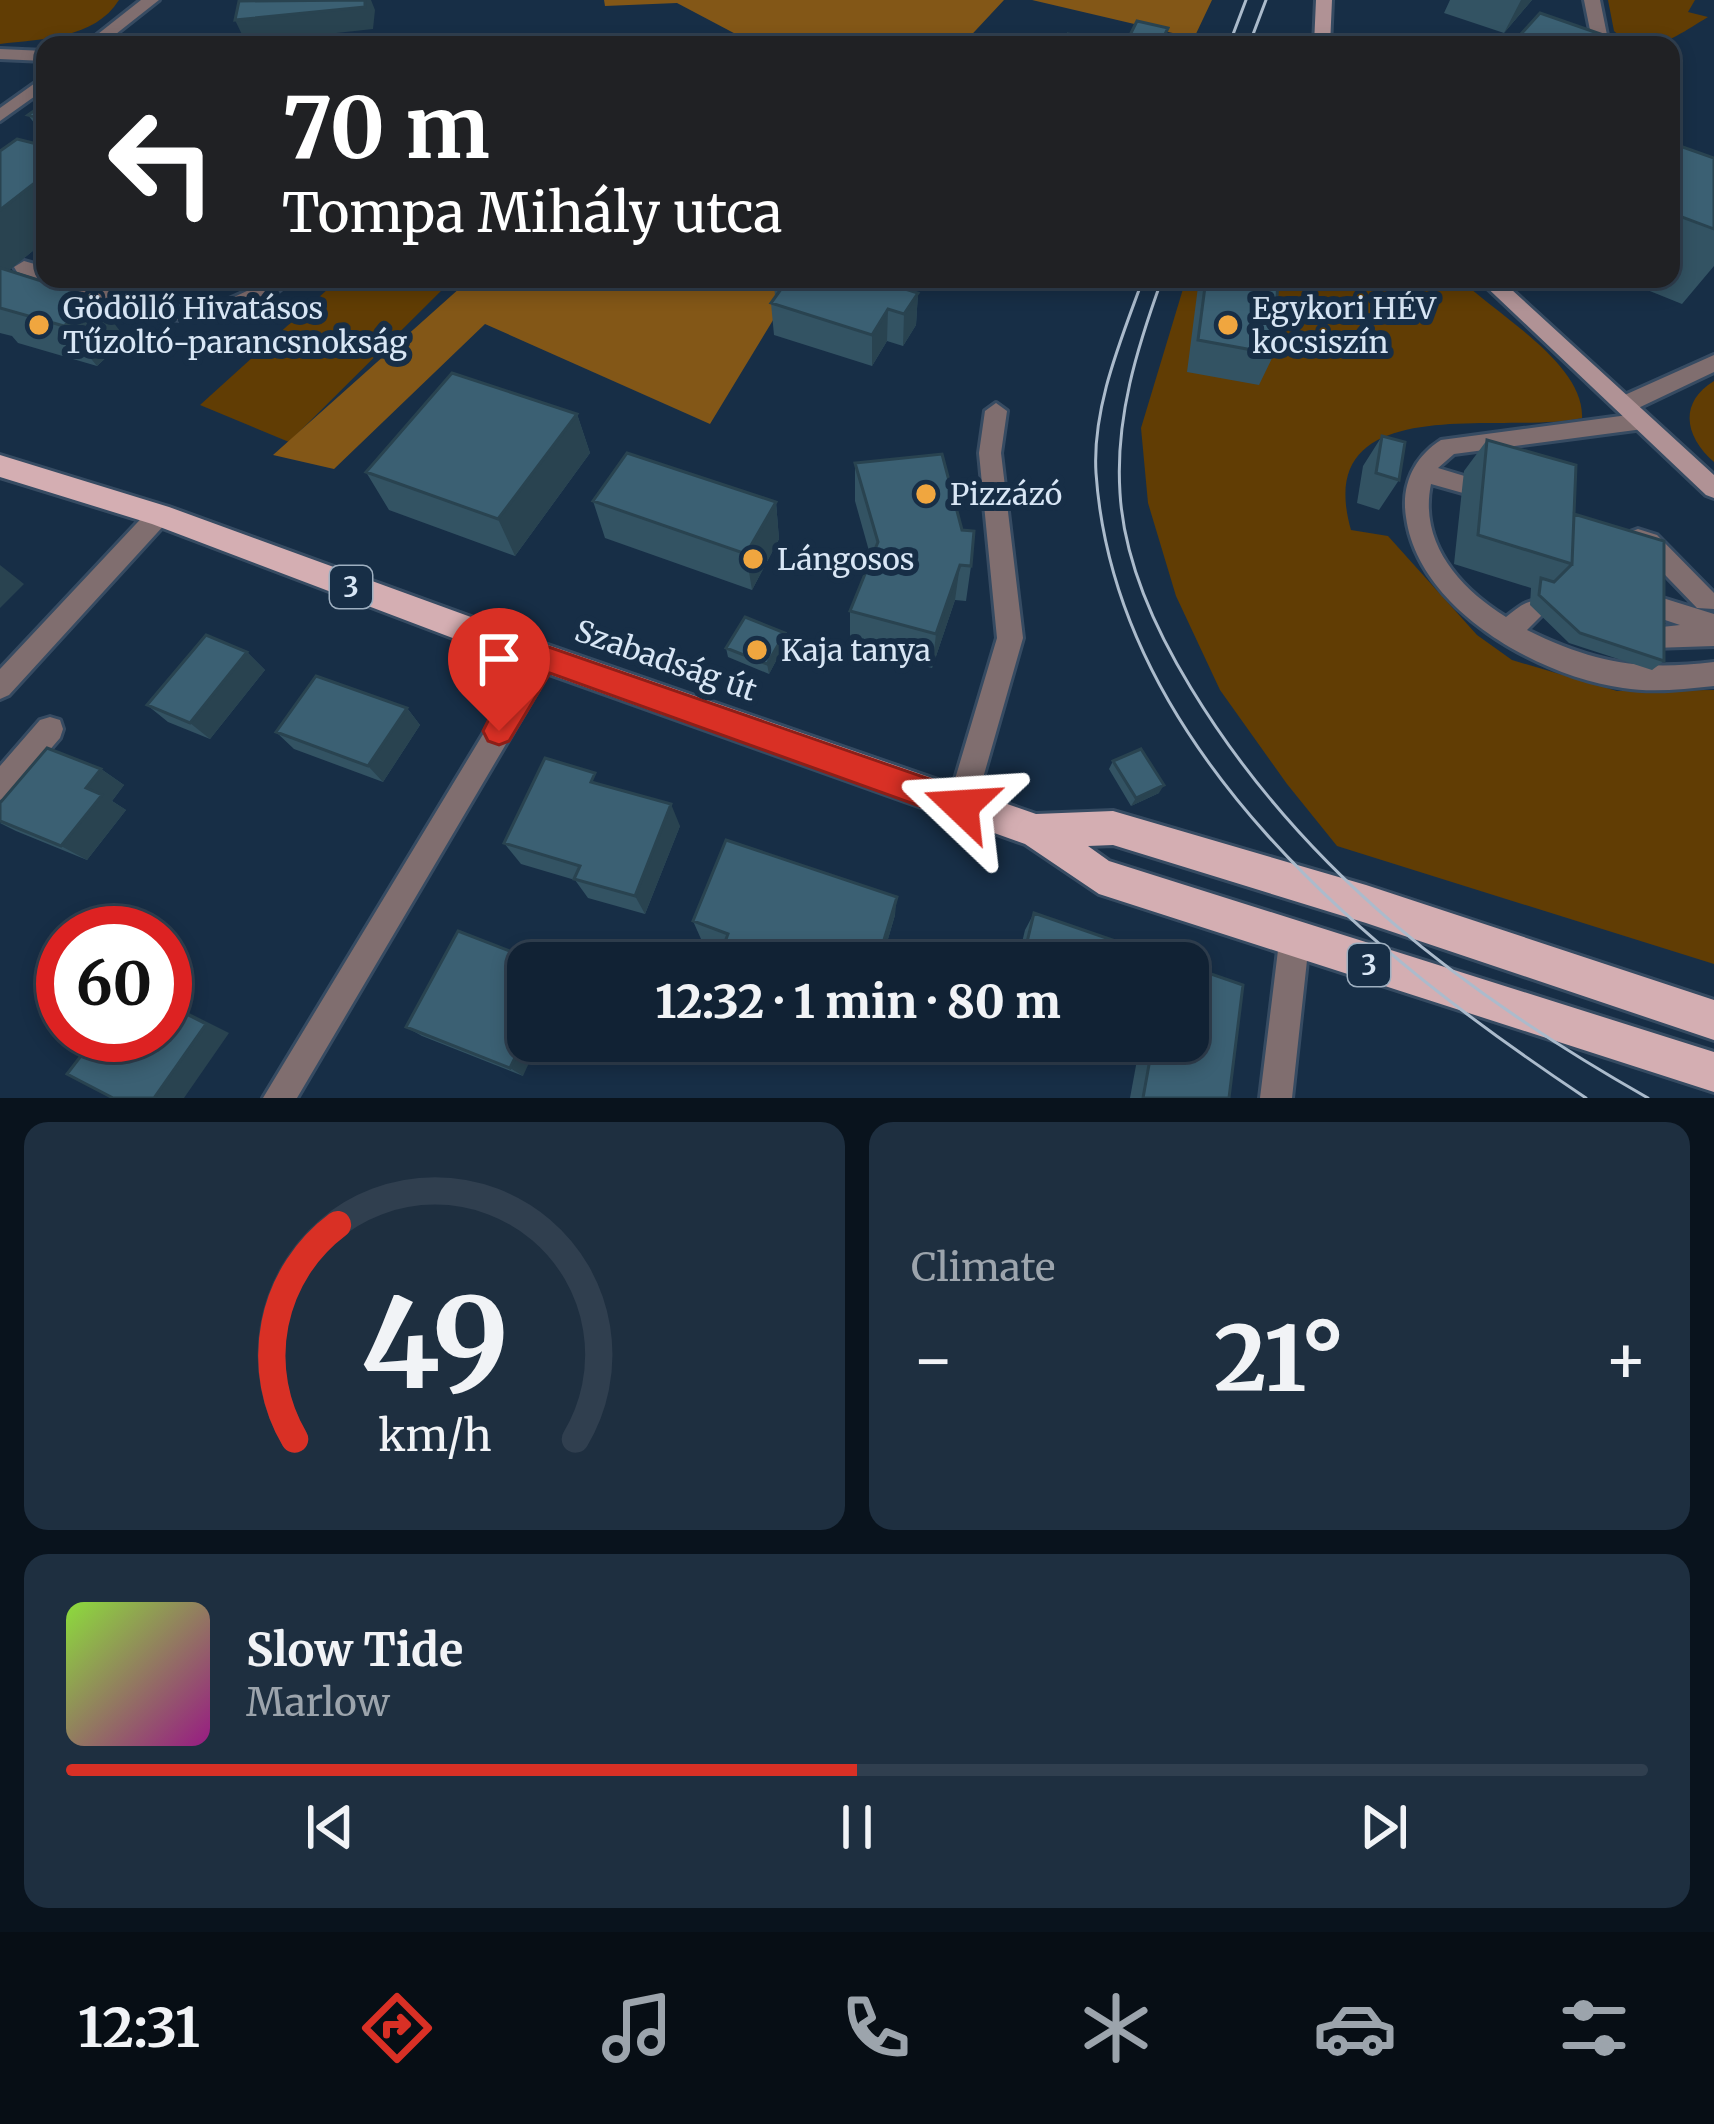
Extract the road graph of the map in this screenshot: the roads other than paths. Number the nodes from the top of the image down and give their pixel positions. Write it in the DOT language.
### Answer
graph roads {
  1 [pos="1324,0"];
  2 [pos="1592,0"];
  3 [pos="149,1"];
  4 [pos="104,36"];
  5 [pos="1322,36"];
  6 [pos="1599,36"];
  7 [pos="0,54"];
  8 [pos="36,56"];
  9 [pos="36,90"];
  10 [pos="0,116"];
  11 [pos="1680,156"];
  12 [pos="1714,184"];
  13 [pos="24,267"];
  14 [pos="36,271"];
  15 [pos="82,288"];
  16 [pos="266,288"];
  17 [pos="1498,288"];
  18 [pos="1714,363"];
  19 [pos="996,411"];
  20 [pos="1635,412"];
  21 [pos="0,466"];
  22 [pos="1422,472"];
  23 [pos="1463,484"];
  24 [pos="1714,489"];
  25 [pos="159,515"];
  26 [pos="1613,531"];
  27 [pos="1653,573"];
  28 [pos="1653,606"];
  29 [pos="1535,610"];
  30 [pos="1711,612"];
  31 [pos="1505,631"];
  32 [pos="1714,634"];
  33 [pos="1653,637"];
  34 [pos="543,658"];
  35 [pos="1714,674"];
  36 [pos="0,687"];
  37 [pos="50,729"];
  38 [pos="0,787"];
  39 [pos="961,806"];
  40 [pos="1036,831"];
  41 [pos="1294,942"];
  42 [pos="1714,1020"];
  43 [pos="1714,1072"];
  44 [pos="279,1098"];
  45 [pos="1276,1098"];
  1 -- 5 [label="main road"];
  2 -- 6 [label="street"];
  3 -- 4 [label="street"];
  7 -- 8 [label="street"];
  9 -- 10 [label="street"];
  11 -- 12 [label="street"];
  13 -- 14 [label="street"];
  15 -- 16 [label="street"];
  17 -- 20 [label="main road"];
  18 -- 20 [label="street"];
  19 -- 39 [label="street"];
  20 -- 22 [label="street"];
  20 -- 24 [label="main road"];
  21 -- 25 [label="main road, Szabadság út / 3"];
  22 -- 23 [label="street"];
  22 -- 31 [label="street"];
  25 -- 34 [label="main road, Szabadság út / 3"];
  25 -- 36 [label="street"];
  26 -- 30 [label="street"];
  27 -- 30 [label="street"];
  28 -- 30 [label="street"];
  29 -- 31 [label="street"];
  31 -- 35 [label="street"];
  32 -- 33 [label="street"];
  34 -- 39 [label="main road, Szabadság út / 3"];
  34 -- 44 [label="street"];
  37 -- 38 [label="street"];
  39 -- 40 [label="main road, Szabadság út / 3"];
  40 -- 41 [label="main road, Szabadság út / 3"];
  40 -- 42 [label="main road, Szabadság út / 3"];
  41 -- 43 [label="main road, Szabadság út / 3"];
  41 -- 45 [label="street"];
}
